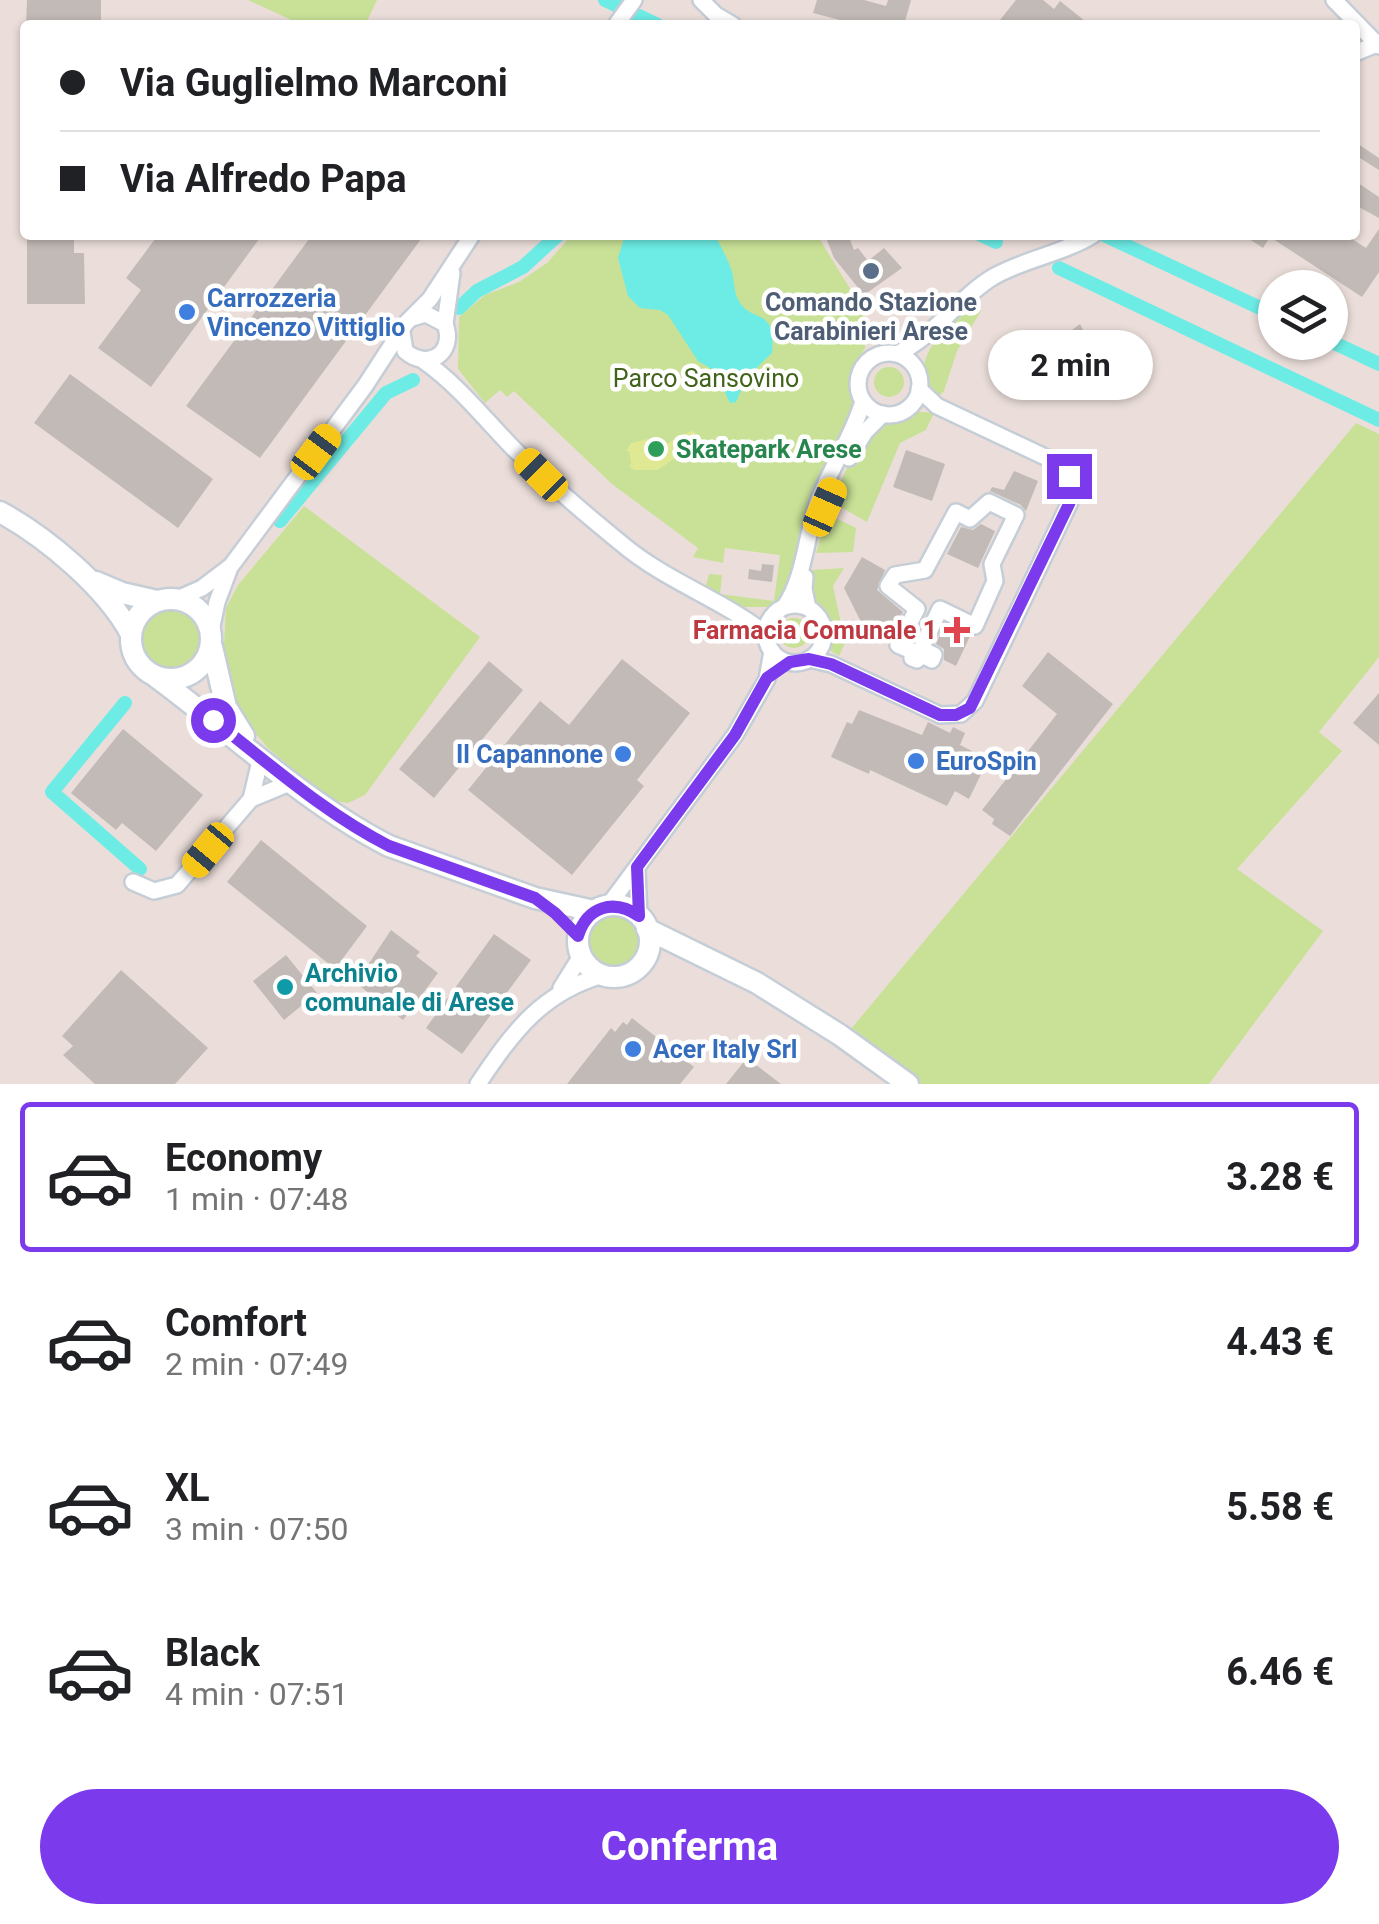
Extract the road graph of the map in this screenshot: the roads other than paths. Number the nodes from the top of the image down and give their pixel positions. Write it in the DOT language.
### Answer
graph roads {
  1 [pos="701,0"];
  2 [pos="1334,0"];
  3 [pos="724,20"];
  4 [pos="1354,20"];
  5 [pos="1360,26"];
  6 [pos="1378,44"];
  7 [pos="468,240"];
  8 [pos="1083,240"];
  9 [pos="458,254"];
  10 [pos="407,323"];
  11 [pos="445,324"];
  12 [pos="930,334"];
  13 [pos="447,346"];
  14 [pos="897,354"];
  15 [pos="421,360"];
  16 [pos="916,370"];
  17 [pos="365,386"];
  18 [pos="458,387"];
  19 [pos="916,397"];
  20 [pos="863,400"];
  21 [pos="883,414"];
  22 [pos="0,512"];
  23 [pos="231,566"];
  24 [pos="925,570"];
  25 [pos="81,574"];
  26 [pos="167,600"];
  27 [pos="785,606"];
  28 [pos="808,608"];
  29 [pos="738,614"];
  30 [pos="771,617"];
  31 [pos="130,634"];
  32 [pos="766,634"];
  33 [pos="211,638"];
  34 [pos="822,646"];
  35 [pos="772,651"];
  36 [pos="809,659"];
  37 [pos="790,662"];
  38 [pos="831,664"];
  39 [pos="156,677"];
  40 [pos="767,678"];
  41 [pos="261,757"];
  42 [pos="292,782"];
  43 [pos="251,799"];
  44 [pos="637,867"];
  45 [pos="133,882"];
  46 [pos="535,898"];
  47 [pos="601,909"];
  48 [pos="643,922"];
  49 [pos="580,946"];
  50 [pos="709,960"];
  51 [pos="639,966"];
  52 [pos="602,975"];
  53 [pos="559,991"];
  54 [pos="478,1084"];
  55 [pos="908,1084"];
  1 -- 3 [label="street"];
  2 -- 4 [label="street"];
  5 -- 6 [label="street"];
  7 -- 9 [label="street"];
  8 -- 12 [label="street"];
  9 -- 10 [label="street"];
  9 -- 11 [label="street"];
  10 -- 11 [label="street"];
  10 -- 15 [label="street"];
  10 -- 17 [label="street"];
  11 -- 13 [label="street"];
  12 -- 14 [label="street"];
  12 -- 16 [label="street"];
  13 -- 15 [label="street"];
  13 -- 18 [label="street"];
  14 -- 16 [label="street"];
  14 -- 20 [label="street"];
  15 -- 17 [label="street"];
  15 -- 18 [label="street"];
  16 -- 19 [label="street"];
  17 -- 23 [label="street"];
  18 -- 29 [label="street"];
  19 -- 21 [label="street"];
  19 -- 38 [label="street"];
  20 -- 21 [label="street"];
  20 -- 27 [label="street"];
  21 -- 28 [label="street"];
  22 -- 25 [label="street"];
  23 -- 26 [label="street"];
  23 -- 33 [label="street"];
  24 -- 24 [label="street"];
  25 -- 26 [label="street"];
  25 -- 31 [label="street"];
  26 -- 31 [label="street"];
  26 -- 33 [label="street"];
  27 -- 28 [label="street"];
  27 -- 30 [label="street"];
  28 -- 34 [label="street"];
  29 -- 30 [label="street"];
  29 -- 32 [label="street"];
  30 -- 32 [label="street"];
  31 -- 39 [label="street"];
  32 -- 35 [label="street"];
  33 -- 39 [label="street"];
  33 -- 41 [label="street"];
  34 -- 36 [label="street"];
  34 -- 38 [label="street"];
  35 -- 37 [label="street"];
  35 -- 40 [label="street"];
  36 -- 37 [label="street"];
  36 -- 38 [label="street"];
  37 -- 40 [label="street"];
  39 -- 41 [label="street"];
  40 -- 44 [label="street"];
  41 -- 42 [label="street"];
  41 -- 43 [label="street"];
  42 -- 43 [label="street"];
  42 -- 46 [label="street"];
  43 -- 45 [label="street"];
  44 -- 47 [label="street"];
  44 -- 48 [label="street"];
  46 -- 47 [label="street"];
  46 -- 49 [label="street"];
  47 -- 48 [label="street"];
  47 -- 49 [label="street"];
  48 -- 50 [label="street"];
  48 -- 51 [label="street"];
  49 -- 52 [label="street"];
  49 -- 53 [label="street"];
  50 -- 51 [label="street"];
  50 -- 55 [label="street"];
  51 -- 52 [label="street"];
  52 -- 53 [label="street"];
  53 -- 54 [label="street"];
}
